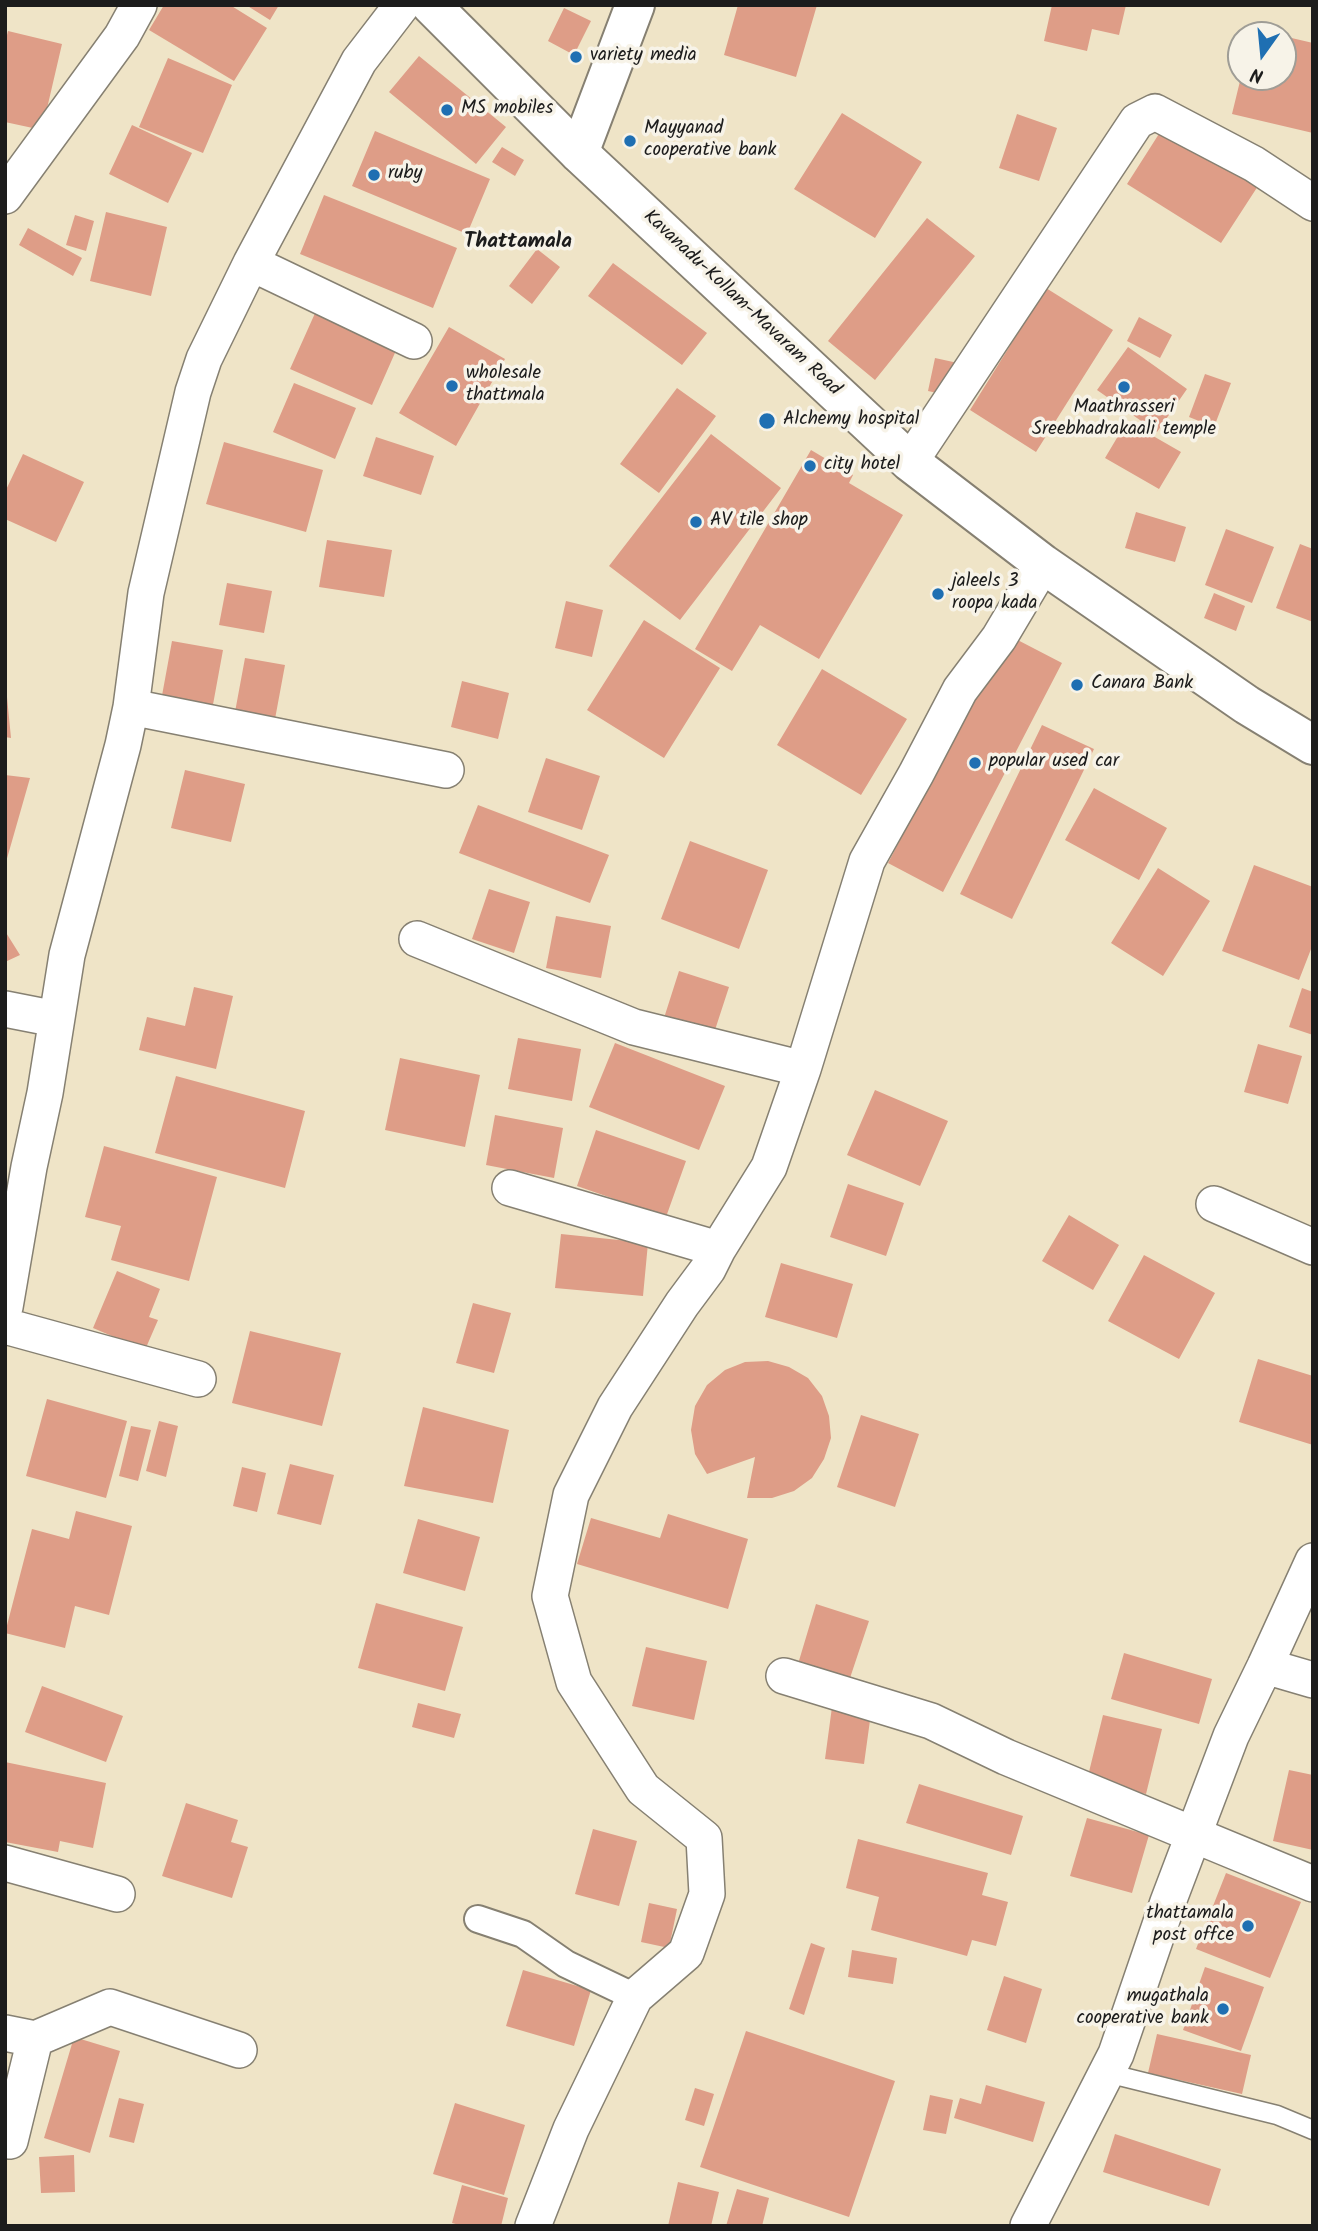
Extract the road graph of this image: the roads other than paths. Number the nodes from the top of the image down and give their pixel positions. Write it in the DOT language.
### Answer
graph roads {
  1 [pos="139,5"];
  2 [pos="402,5"];
  3 [pos="431,5"];
  4 [pos="635,5"];
  5 [pos="579,153"];
  6 [pos="5,196"];
  7 [pos="1313,203"];
  8 [pos="251,263"];
  9 [pos="414,341"];
  10 [pos="910,462"];
  11 [pos="1043,565"];
  12 [pos="131,707"];
  13 [pos="1313,745"];
  14 [pos="446,770"];
  15 [pos="417,939"];
  16 [pos="5,1009"];
  17 [pos="56,1019"];
  18 [pos="803,1069"];
  19 [pos="510,1188"];
  20 [pos="1214,1204"];
  21 [pos="1313,1247"];
  22 [pos="718,1249"];
  23 [pos="5,1307"];
  24 [pos="5,1326"];
  25 [pos="198,1379"];
  26 [pos="1313,1561"];
  27 [pos="1265,1666"];
  28 [pos="784,1676"];
  29 [pos="1313,1680"];
  30 [pos="1193,1836"];
  31 [pos="5,1863"];
  32 [pos="1313,1884"];
  33 [pos="117,1894"];
  34 [pos="478,1919"];
  35 [pos="635,1997"];
  36 [pos="20,2036"];
  37 [pos="239,2050"];
  38 [pos="1107,2073"];
  39 [pos="1313,2130"];
  40 [pos="10,2141"];
  41 [pos="533,2226"];
  42 [pos="1028,2226"];
  1 -- 6 [label="street"];
  2 -- 8 [label="street"];
  3 -- 5 [label="main road, Kavanadu-Kollam-Mavaram Road"];
  4 -- 5 [label="main road"];
  5 -- 10 [label="main road, Kavanadu-Kollam-Mavaram Road"];
  7 -- 10 [label="street"];
  8 -- 9 [label="street"];
  8 -- 12 [label="street"];
  10 -- 11 [label="main road, Kavanadu-Kollam-Mavaram Road"];
  11 -- 13 [label="main road, Kavanadu-Kollam-Mavaram Road"];
  11 -- 18 [label="street"];
  12 -- 14 [label="street"];
  12 -- 17 [label="street"];
  15 -- 18 [label="street"];
  16 -- 17 [label="street"];
  17 -- 23 [label="street"];
  18 -- 22 [label="street"];
  19 -- 22 [label="street"];
  20 -- 21 [label="street"];
  22 -- 35 [label="street"];
  24 -- 25 [label="street"];
  26 -- 27 [label="street"];
  27 -- 29 [label="street"];
  27 -- 30 [label="street"];
  28 -- 30 [label="street"];
  30 -- 32 [label="street"];
  30 -- 38 [label="street"];
  31 -- 33 [label="street"];
  34 -- 35 [label="street"];
  35 -- 41 [label="street"];
  36 -- 37 [label="street"];
  36 -- 40 [label="street"];
  38 -- 39 [label="lane"];
  38 -- 42 [label="street"];
}
